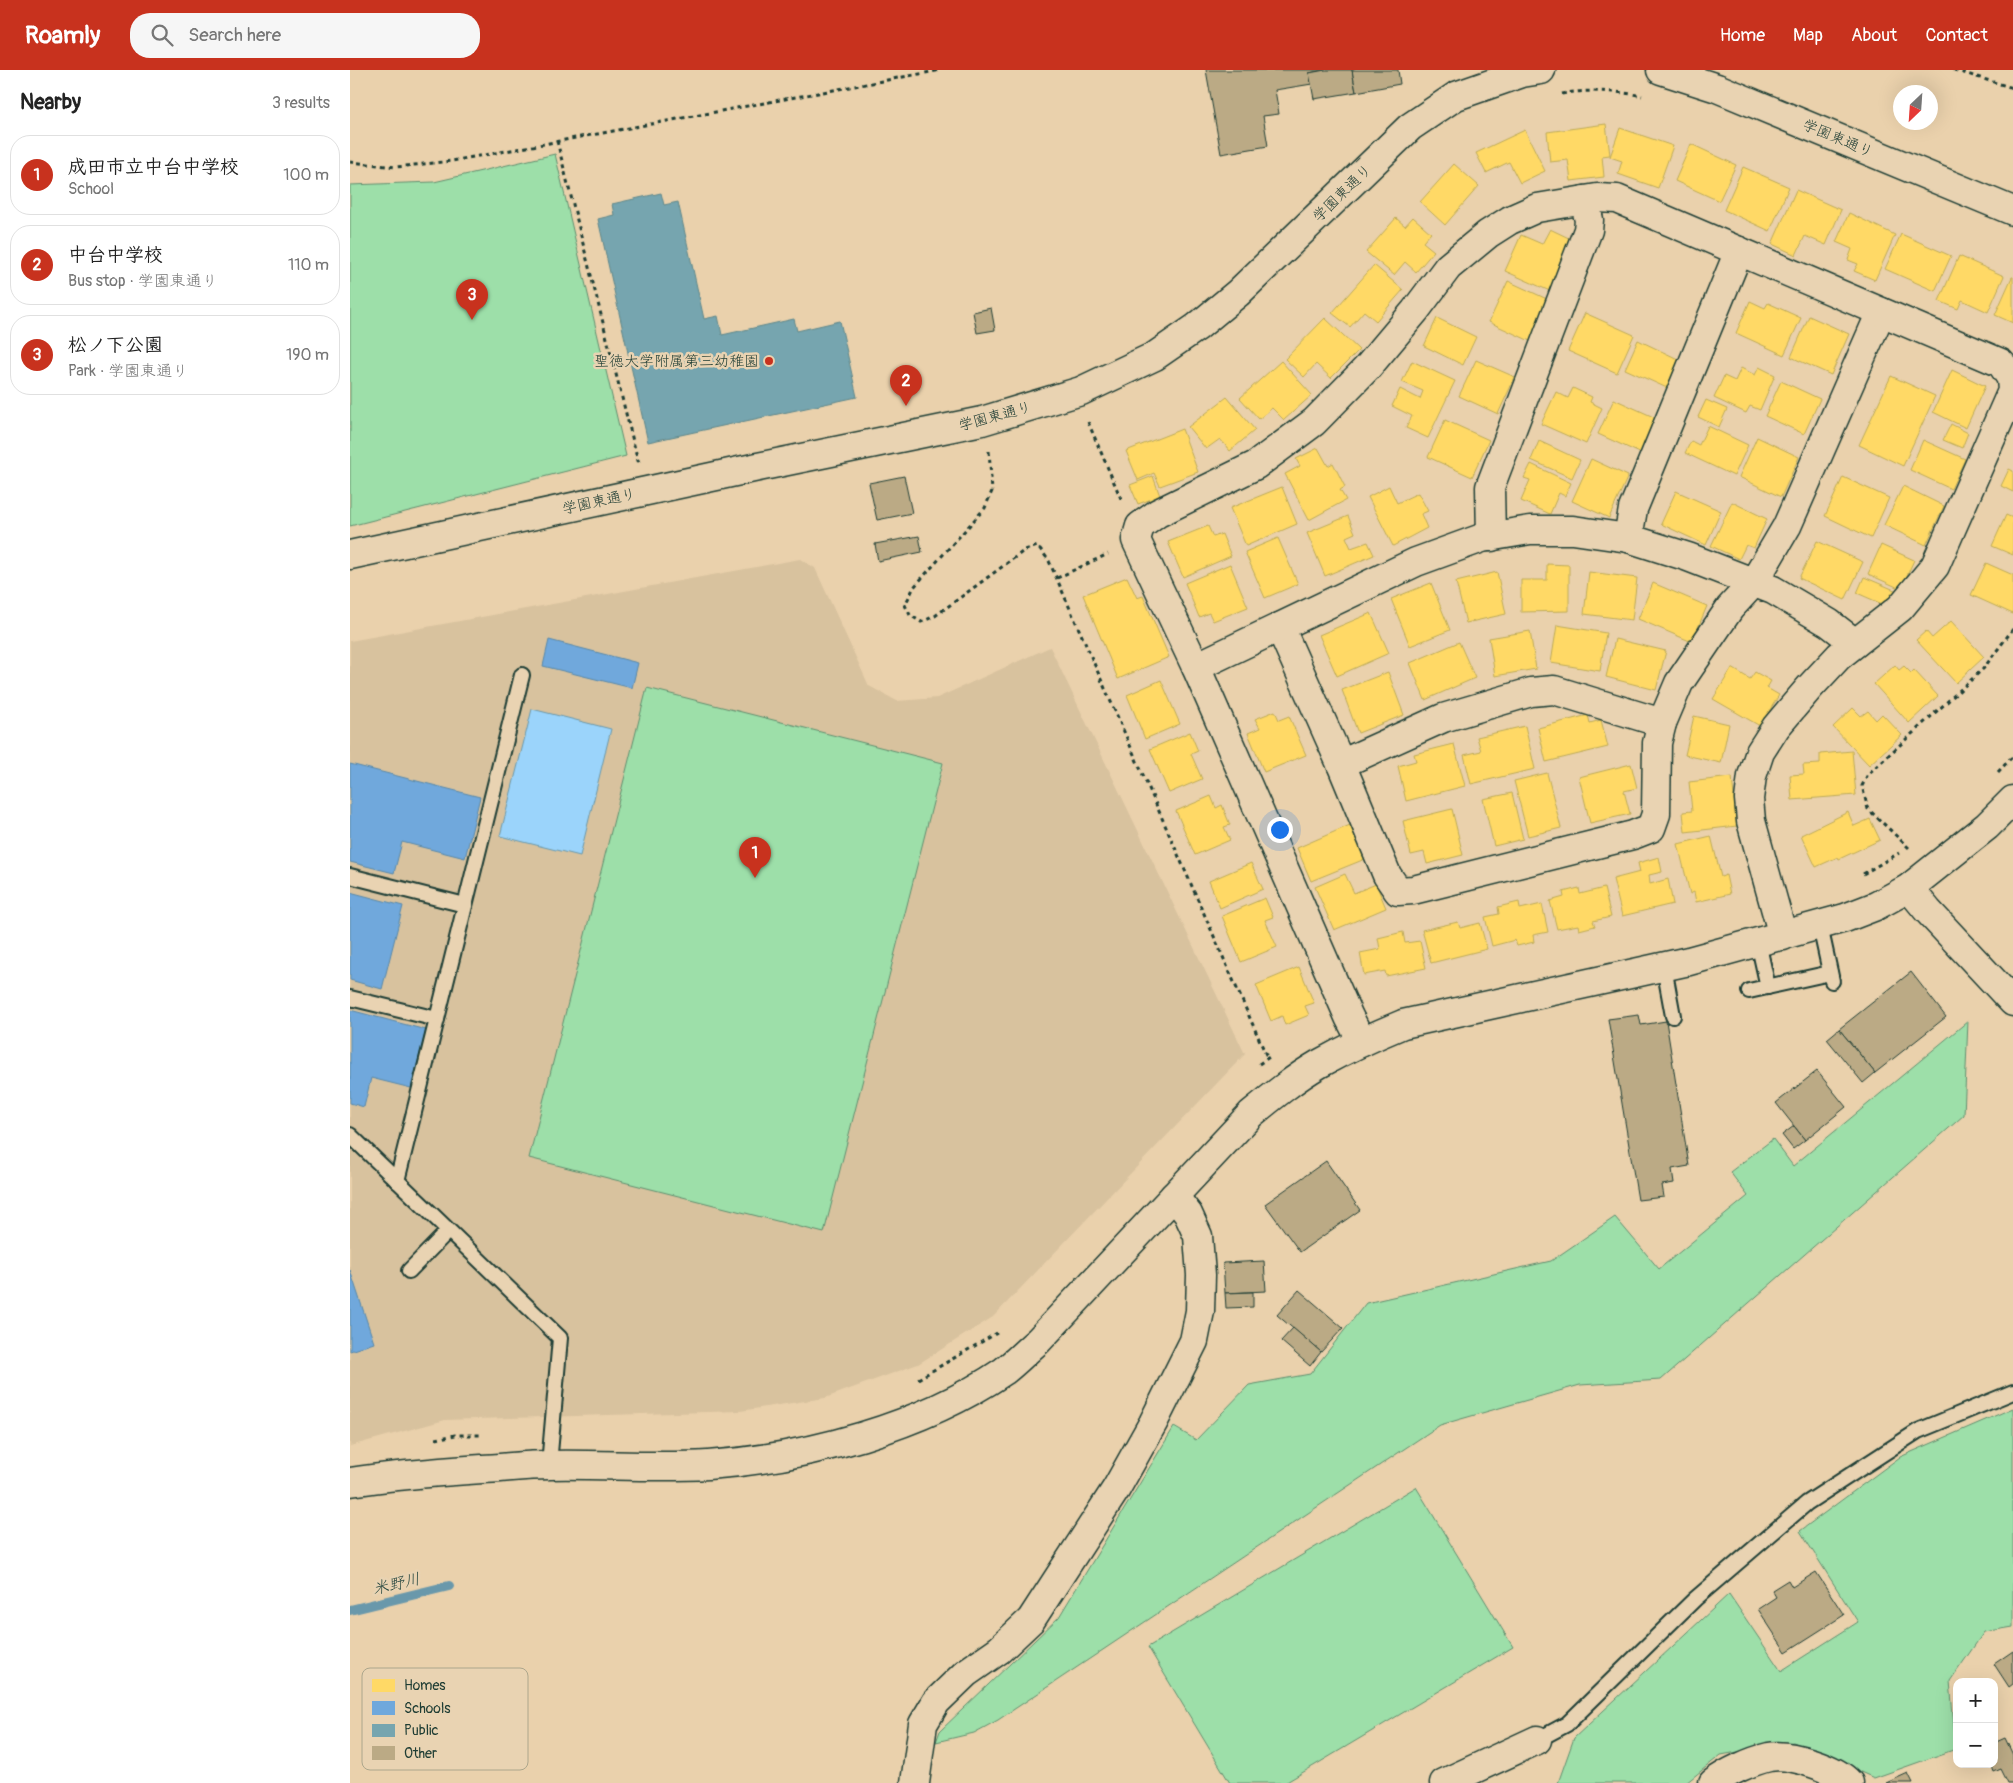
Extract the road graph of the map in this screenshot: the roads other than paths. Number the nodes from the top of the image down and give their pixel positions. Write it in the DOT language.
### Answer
graph roads {
  1 [pos="1541,70"];
  2 [pos="1661,70"];
  3 [pos="1584,200"];
  4 [pos="2013,211"];
  5 [pos="1740,251"];
  6 [pos="1881,312"];
  7 [pos="1491,537"];
  8 [pos="1628,538"];
  9 [pos="350,555"];
  10 [pos="1754,582"];
  11 [pos="1280,627"];
  12 [pos="1855,643"];
  13 [pos="1196,667"];
  14 [pos="522,675"];
  15 [pos="1662,723"];
  16 [pos="1341,764"];
  17 [pos="2013,800"];
  18 [pos="350,876"];
  19 [pos="1909,888"];
  20 [pos="465,905"];
  21 [pos="1820,926"];
  22 [pos="1770,939"];
  23 [pos="1664,967"];
  24 [pos="1768,987"];
  25 [pos="1749,991"];
  26 [pos="350,998"];
  27 [pos="2013,1002"];
  28 [pos="1673,1016"];
  29 [pos="437,1019"];
  30 [pos="1362,1042"];
  31 [pos="350,1135"];
  32 [pos="397,1181"];
  33 [pos="1174,1196"];
  34 [pos="448,1231"];
  35 [pos="409,1271"];
  36 [pos="2013,1392"];
  37 [pos="549,1465"];
  38 [pos="350,1482"];
  39 [pos="1537,1740"];
  40 [pos="915,1783"];
  41 [pos="1444,1783"];
  42 [pos="1713,1783"];
  43 [pos="1849,1783"];
  1 -- 9 [label="street, 学園東通り"];
  2 -- 4 [label="street, 学園東通り"];
  3 -- 5 [label="street"];
  3 -- 7 [label="street"];
  3 -- 13 [label="street"];
  5 -- 6 [label="street"];
  5 -- 8 [label="street"];
  6 -- 10 [label="street"];
  6 -- 12 [label="street"];
  7 -- 8 [label="street"];
  7 -- 11 [label="street"];
  8 -- 10 [label="street"];
  10 -- 12 [label="street"];
  10 -- 15 [label="street"];
  11 -- 13 [label="street"];
  11 -- 16 [label="street"];
  12 -- 22 [label="street"];
  13 -- 30 [label="street"];
  14 -- 20 [label="lane"];
  15 -- 16 [label="street"];
  15 -- 16 [label="street"];
  17 -- 19 [label="street"];
  18 -- 20 [label="lane"];
  19 -- 21 [label="street"];
  19 -- 27 [label="street"];
  20 -- 29 [label="lane"];
  21 -- 22 [label="street"];
  21 -- 24 [label="lane"];
  22 -- 23 [label="street"];
  22 -- 24 [label="lane"];
  23 -- 28 [label="lane"];
  23 -- 30 [label="street"];
  24 -- 25 [label="lane"];
  26 -- 29 [label="lane"];
  29 -- 32 [label="lane"];
  30 -- 33 [label="street"];
  31 -- 32 [label="lane"];
  32 -- 34 [label="lane"];
  33 -- 37 [label="street"];
  33 -- 40 [label="street"];
  34 -- 35 [label="lane"];
  34 -- 37 [label="lane"];
  36 -- 39 [label="lane"];
  37 -- 38 [label="street"];
  39 -- 41 [label="street"];
  42 -- 43 [label="street"];
}
